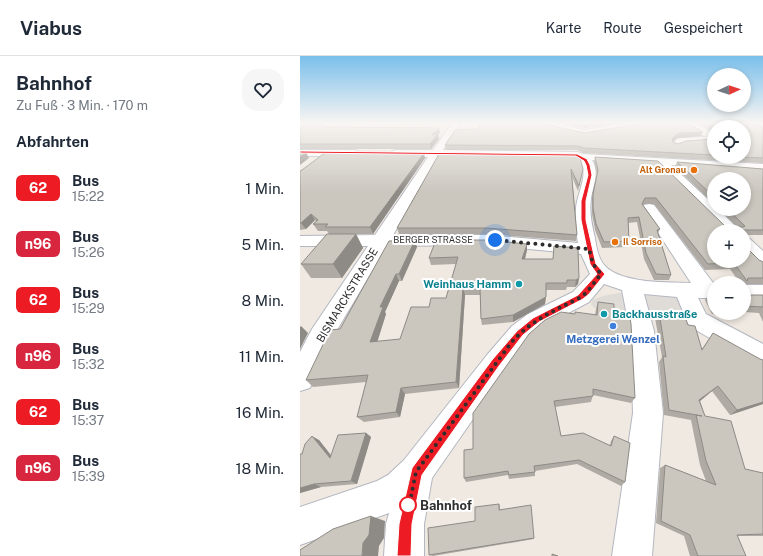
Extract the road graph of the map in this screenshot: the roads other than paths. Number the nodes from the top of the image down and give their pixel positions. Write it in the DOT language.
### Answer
graph roads {
  1 [pos="440,145"];
  2 [pos="587,145"];
  3 [pos="300,153"];
  4 [pos="326,153"];
  5 [pos="366,153"];
  6 [pos="384,153"];
  7 [pos="435,153"];
  8 [pos="582,157"];
  9 [pos="660,161"];
  10 [pos="312,164"];
  11 [pos="758,168"];
  12 [pos="649,208"];
  13 [pos="725,224"];
  14 [pos="380,240"];
  15 [pos="763,240"];
  16 [pos="300,241"];
  17 [pos="751,241"];
  18 [pos="751,248"];
  19 [pos="589,249"];
  20 [pos="763,261"];
  21 [pos="601,274"];
  22 [pos="632,286"];
  23 [pos="707,287"];
  24 [pos="684,289"];
  25 [pos="707,291"];
  26 [pos="751,292"];
  27 [pos="763,292"];
  28 [pos="763,356"];
  29 [pos="300,379"];
  30 [pos="416,472"];
  31 [pos="300,526"];
  32 [pos="404,556"];
  33 [pos="632,556"];
  1 -- 7 [label="street, BISMARCKSTRASSE"];
  2 -- 8 [label="street"];
  3 -- 4 [label="street"];
  4 -- 5 [label="street"];
  4 -- 10 [label="street"];
  6 -- 7 [label="street"];
  7 -- 8 [label="street"];
  7 -- 14 [label="street, BISMARCKSTRASSE"];
  8 -- 9 [label="street"];
  8 -- 19 [label="street"];
  9 -- 11 [label="street"];
  9 -- 13 [label="street"];
  12 -- 23 [label="street"];
  14 -- 16 [label="street, BERGER STRASSE"];
  14 -- 19 [label="street, BERGER STRASSE"];
  14 -- 29 [label="street, BISMARCKSTRASSE"];
  15 -- 17 [label="street"];
  18 -- 20 [label="street"];
  19 -- 21 [label="street"];
  21 -- 22 [label="street"];
  21 -- 30 [label="street"];
  22 -- 24 [label="street"];
  22 -- 33 [label="street"];
  24 -- 25 [label="street"];
  24 -- 28 [label="street"];
  26 -- 27 [label="street"];
  30 -- 31 [label="street"];
  30 -- 32 [label="street"];
}
